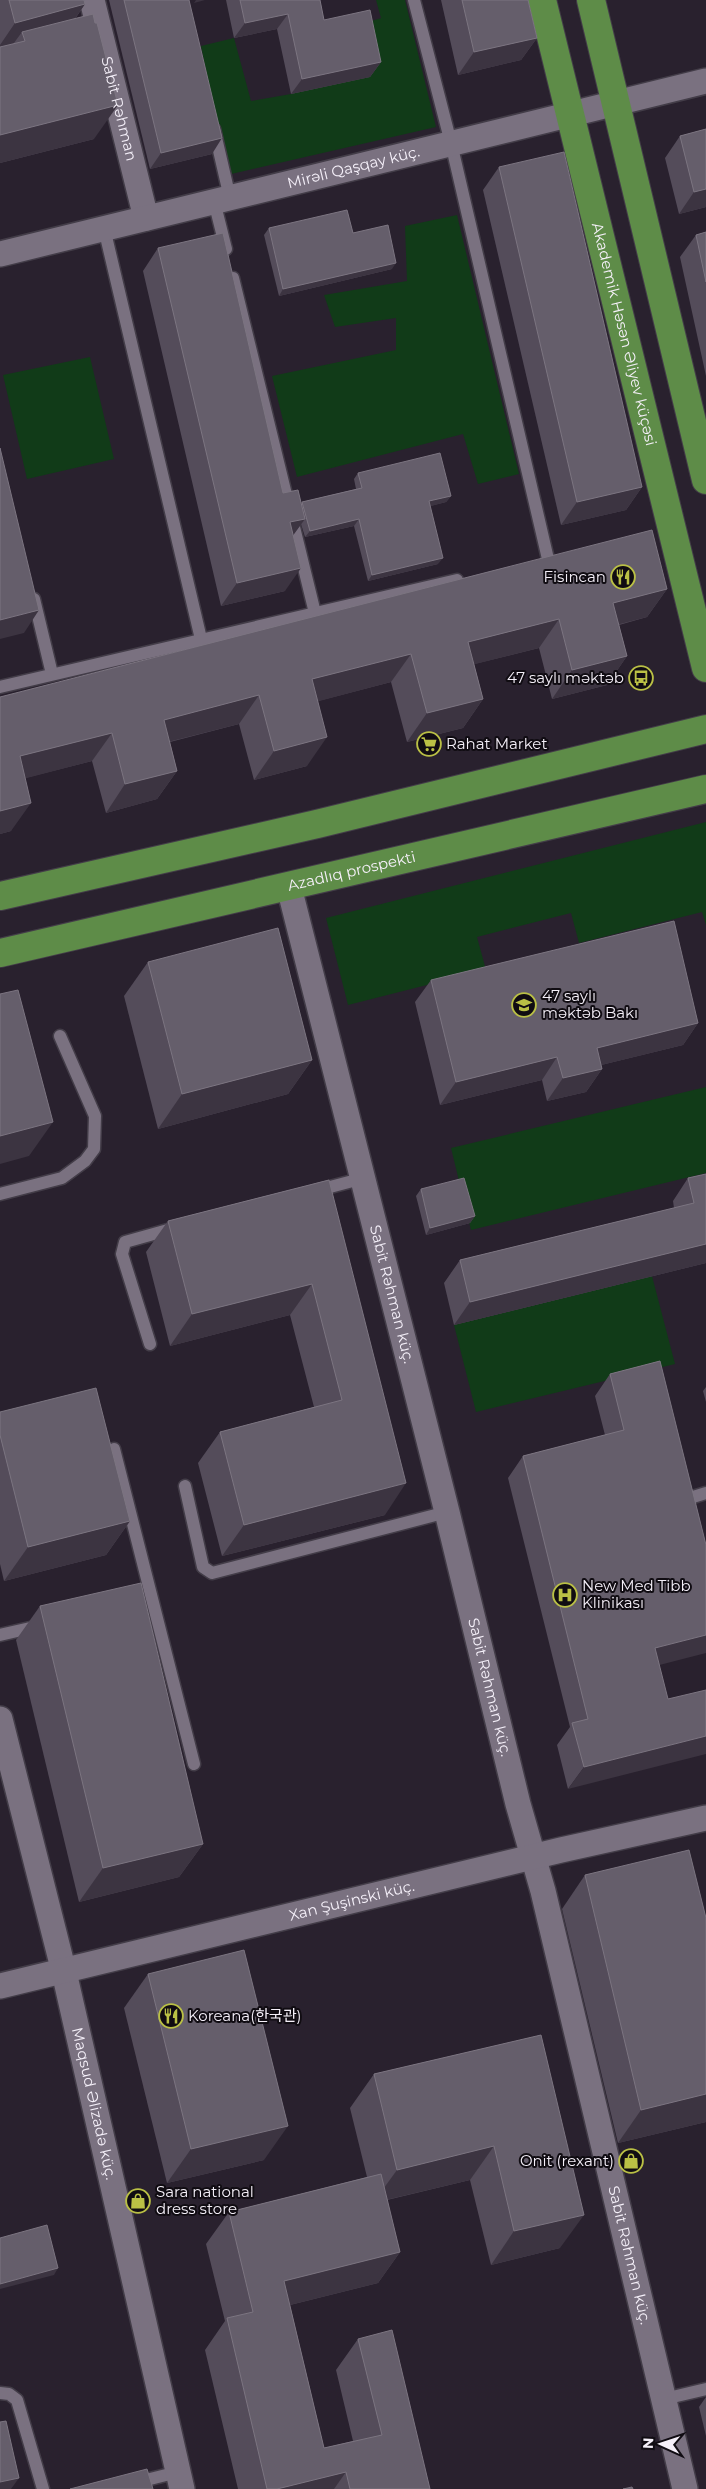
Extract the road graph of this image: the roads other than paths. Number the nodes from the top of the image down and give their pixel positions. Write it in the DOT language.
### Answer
graph roads {
  1 [pos="92,0"];
  2 [pos="414,0"];
  3 [pos="542,0"];
  4 [pos="591,0"];
  5 [pos="706,81"];
  6 [pos="615,103"];
  7 [pos="211,113"];
  8 [pos="570,114"];
  9 [pos="451,143"];
  10 [pos="222,200"];
  11 [pos="146,218"];
  12 [pos="104,228"];
  13 [pos="0,254"];
  14 [pos="706,480"];
  15 [pos="548,559"];
  16 [pos="471,577"];
  17 [pos="31,587"];
  18 [pos="316,613"];
  19 [pos="202,640"];
  20 [pos="706,668"];
  21 [pos="52,674"];
  22 [pos="0,687"];
  23 [pos="698,731"];
  24 [pos="705,789"];
  25 [pos="289,887"];
  26 [pos="0,896"];
  27 [pos="0,953"];
  28 [pos="60,1036"];
  29 [pos="364,1178"];
  30 [pos="306,1193"];
  31 [pos="0,1194"];
  32 [pos="192,1224"];
  33 [pos="150,1344"];
  34 [pos="114,1449"];
  35 [pos="185,1486"];
  36 [pos="447,1512"];
  37 [pos="48,1624"];
  38 [pos="0,1635"];
  39 [pos="0,1719"];
  40 [pos="194,1764"];
  41 [pos="6,1774"];
  42 [pos="706,1818"];
  43 [pos="533,1858"];
  44 [pos="64,1972"];
  45 [pos="0,1986"];
  46 [pos="706,2390"];
  47 [pos="0,2393"];
  48 [pos="664,2399"];
  49 [pos="180,2480"];
  50 [pos="43,2489"];
  51 [pos="110,2489"];
  52 [pos="686,2489"];
  1 -- 11 [label="street, Sabit Rəhman"];
  2 -- 9 [label="lane"];
  3 -- 8 [label="main road, Akademik Həsən Əliyev küçəsi"];
  4 -- 6 [label="main road"];
  5 -- 6 [label="street, Mirəli Qaşqay küç."];
  6 -- 8 [label="street, Mirəli Qaşqay küç."];
  6 -- 14 [label="main road"];
  7 -- 10 [label="lane"];
  8 -- 9 [label="street, Mirəli Qaşqay küç."];
  8 -- 20 [label="main road, Akademik Həsən Əliyev küçəsi"];
  9 -- 10 [label="street, Mirəli Qaşqay küç."];
  9 -- 15 [label="lane"];
  10 -- 11 [label="street, Mirəli Qaşqay küç."];
  10 -- 18 [label="lane"];
  11 -- 12 [label="street, Mirəli Qaşqay küç."];
  12 -- 13 [label="street, Mirəli Qaşqay küç."];
  12 -- 19 [label="lane"];
  16 -- 18 [label="lane"];
  17 -- 21 [label="lane"];
  18 -- 19 [label="lane"];
  19 -- 21 [label="lane"];
  21 -- 22 [label="lane"];
  23 -- 26 [label="main road"];
  24 -- 25 [label="main road, Azadlıq prospekti"];
  25 -- 27 [label="main road, Azadlıq prospekti"];
  25 -- 29 [label="street, Sabit Rəhman küç."];
  28 -- 31 [label="lane"];
  29 -- 30 [label="lane"];
  29 -- 36 [label="street, Sabit Rəhman küç."];
  32 -- 33 [label="lane"];
  34 -- 40 [label="lane"];
  35 -- 36 [label="lane"];
  36 -- 43 [label="street, Sabit Rəhman küç."];
  37 -- 38 [label="lane"];
  39 -- 41 [label="street, Maqsud Əlizadə küç."];
  41 -- 44 [label="street, Maqsud Əlizadə küç."];
  42 -- 43 [label="street, Xan Şuşinski küç."];
  43 -- 44 [label="street, Xan Şuşinski küç."];
  43 -- 48 [label="street, Sabit Rəhman küç."];
  44 -- 45 [label="street, Xan Şuşinski küç."];
  44 -- 49 [label="street, Maqsud Əlizadə küç."];
  46 -- 48 [label="lane"];
  47 -- 50 [label="lane"];
  48 -- 52 [label="street, Sabit Rəhman küç."];
  49 -- 51 [label="lane"];
}
